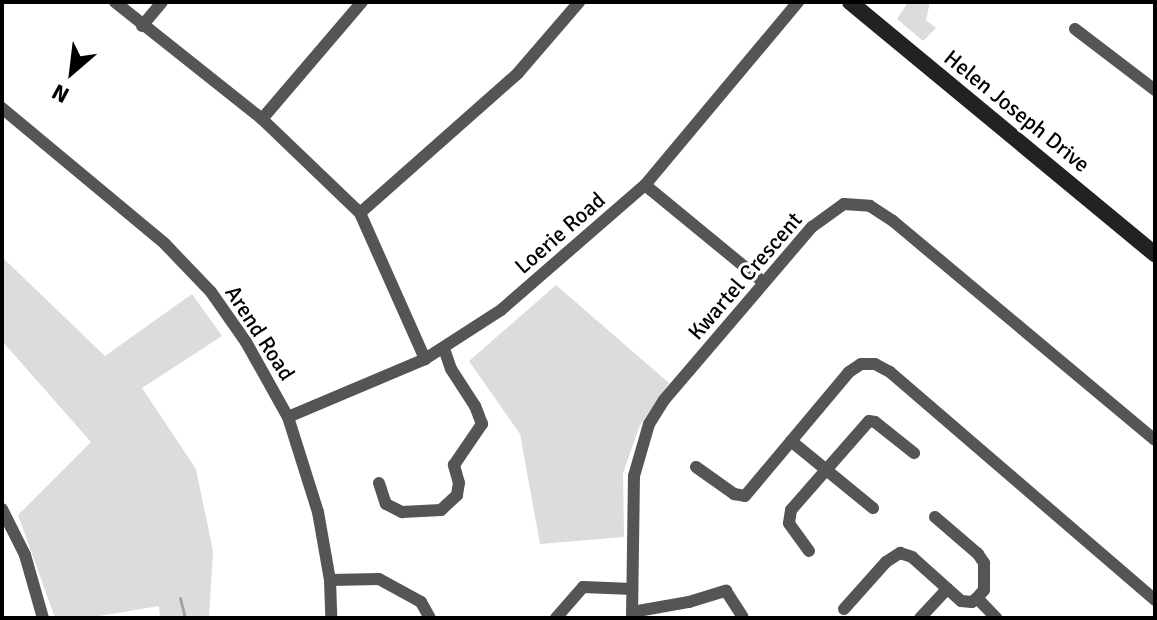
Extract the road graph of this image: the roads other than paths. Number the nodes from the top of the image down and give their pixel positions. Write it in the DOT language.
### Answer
graph roads {
  1 [pos="115,2"];
  2 [pos="162,2"];
  3 [pos="362,2"];
  4 [pos="579,2"];
  5 [pos="798,2"];
  6 [pos="850,2"];
  7 [pos="142,26"];
  8 [pos="1075,29"];
  9 [pos="1155,90"];
  10 [pos="2,108"];
  11 [pos="262,119"];
  12 [pos="645,185"];
  13 [pos="360,213"];
  14 [pos="1155,254"];
  15 [pos="763,282"];
  16 [pos="444,349"];
  17 [pos="425,359"];
  18 [pos="288,417"];
  19 [pos="1155,440"];
  20 [pos="791,441"];
  21 [pos="914,453"];
  22 [pos="696,467"];
  23 [pos="826,470"];
  24 [pos="379,483"];
  25 [pos="873,508"];
  26 [pos="2,509"];
  27 [pos="935,517"];
  28 [pos="809,551"];
  29 [pos="330,580"];
  30 [pos="632,589"];
  31 [pos="947,589"];
  32 [pos="977,598"];
  33 [pos="1155,600"];
  34 [pos="844,609"];
  35 [pos="632,615"];
  36 [pos="742,616"];
  37 [pos="43,618"];
  38 [pos="331,618"];
  39 [pos="430,618"];
  40 [pos="556,618"];
  41 [pos="920,618"];
  42 [pos="996,618"];
  1 -- 7 [label="street"];
  2 -- 7 [label="street"];
  3 -- 11 [label="street"];
  4 -- 13 [label="street"];
  5 -- 12 [label="street, Loerie Road"];
  6 -- 14 [label="street, Helen Joseph Drive"];
  7 -- 11 [label="street"];
  8 -- 9 [label="street"];
  10 -- 18 [label="street, Arend Road"];
  11 -- 13 [label="street"];
  12 -- 15 [label="street"];
  12 -- 16 [label="street, Loerie Road"];
  13 -- 17 [label="street"];
  15 -- 19 [label="street, Kwartel Crescent"];
  15 -- 30 [label="street, Kwartel Crescent"];
  16 -- 17 [label="street, Loerie Road"];
  16 -- 24 [label="street"];
  17 -- 18 [label="street, Loerie Road"];
  18 -- 29 [label="street, Arend Road"];
  20 -- 22 [label="street"];
  20 -- 23 [label="street"];
  20 -- 33 [label="street"];
  21 -- 23 [label="street"];
  23 -- 25 [label="street"];
  23 -- 28 [label="street"];
  26 -- 37 [label="street"];
  27 -- 32 [label="street"];
  29 -- 38 [label="street, Arend Road"];
  29 -- 39 [label="street"];
  30 -- 35 [label="street, Kwartel Crescent"];
  30 -- 40 [label="street"];
  31 -- 32 [label="street"];
  31 -- 34 [label="street"];
  31 -- 41 [label="street"];
  32 -- 42 [label="street"];
  35 -- 36 [label="street"];
}
